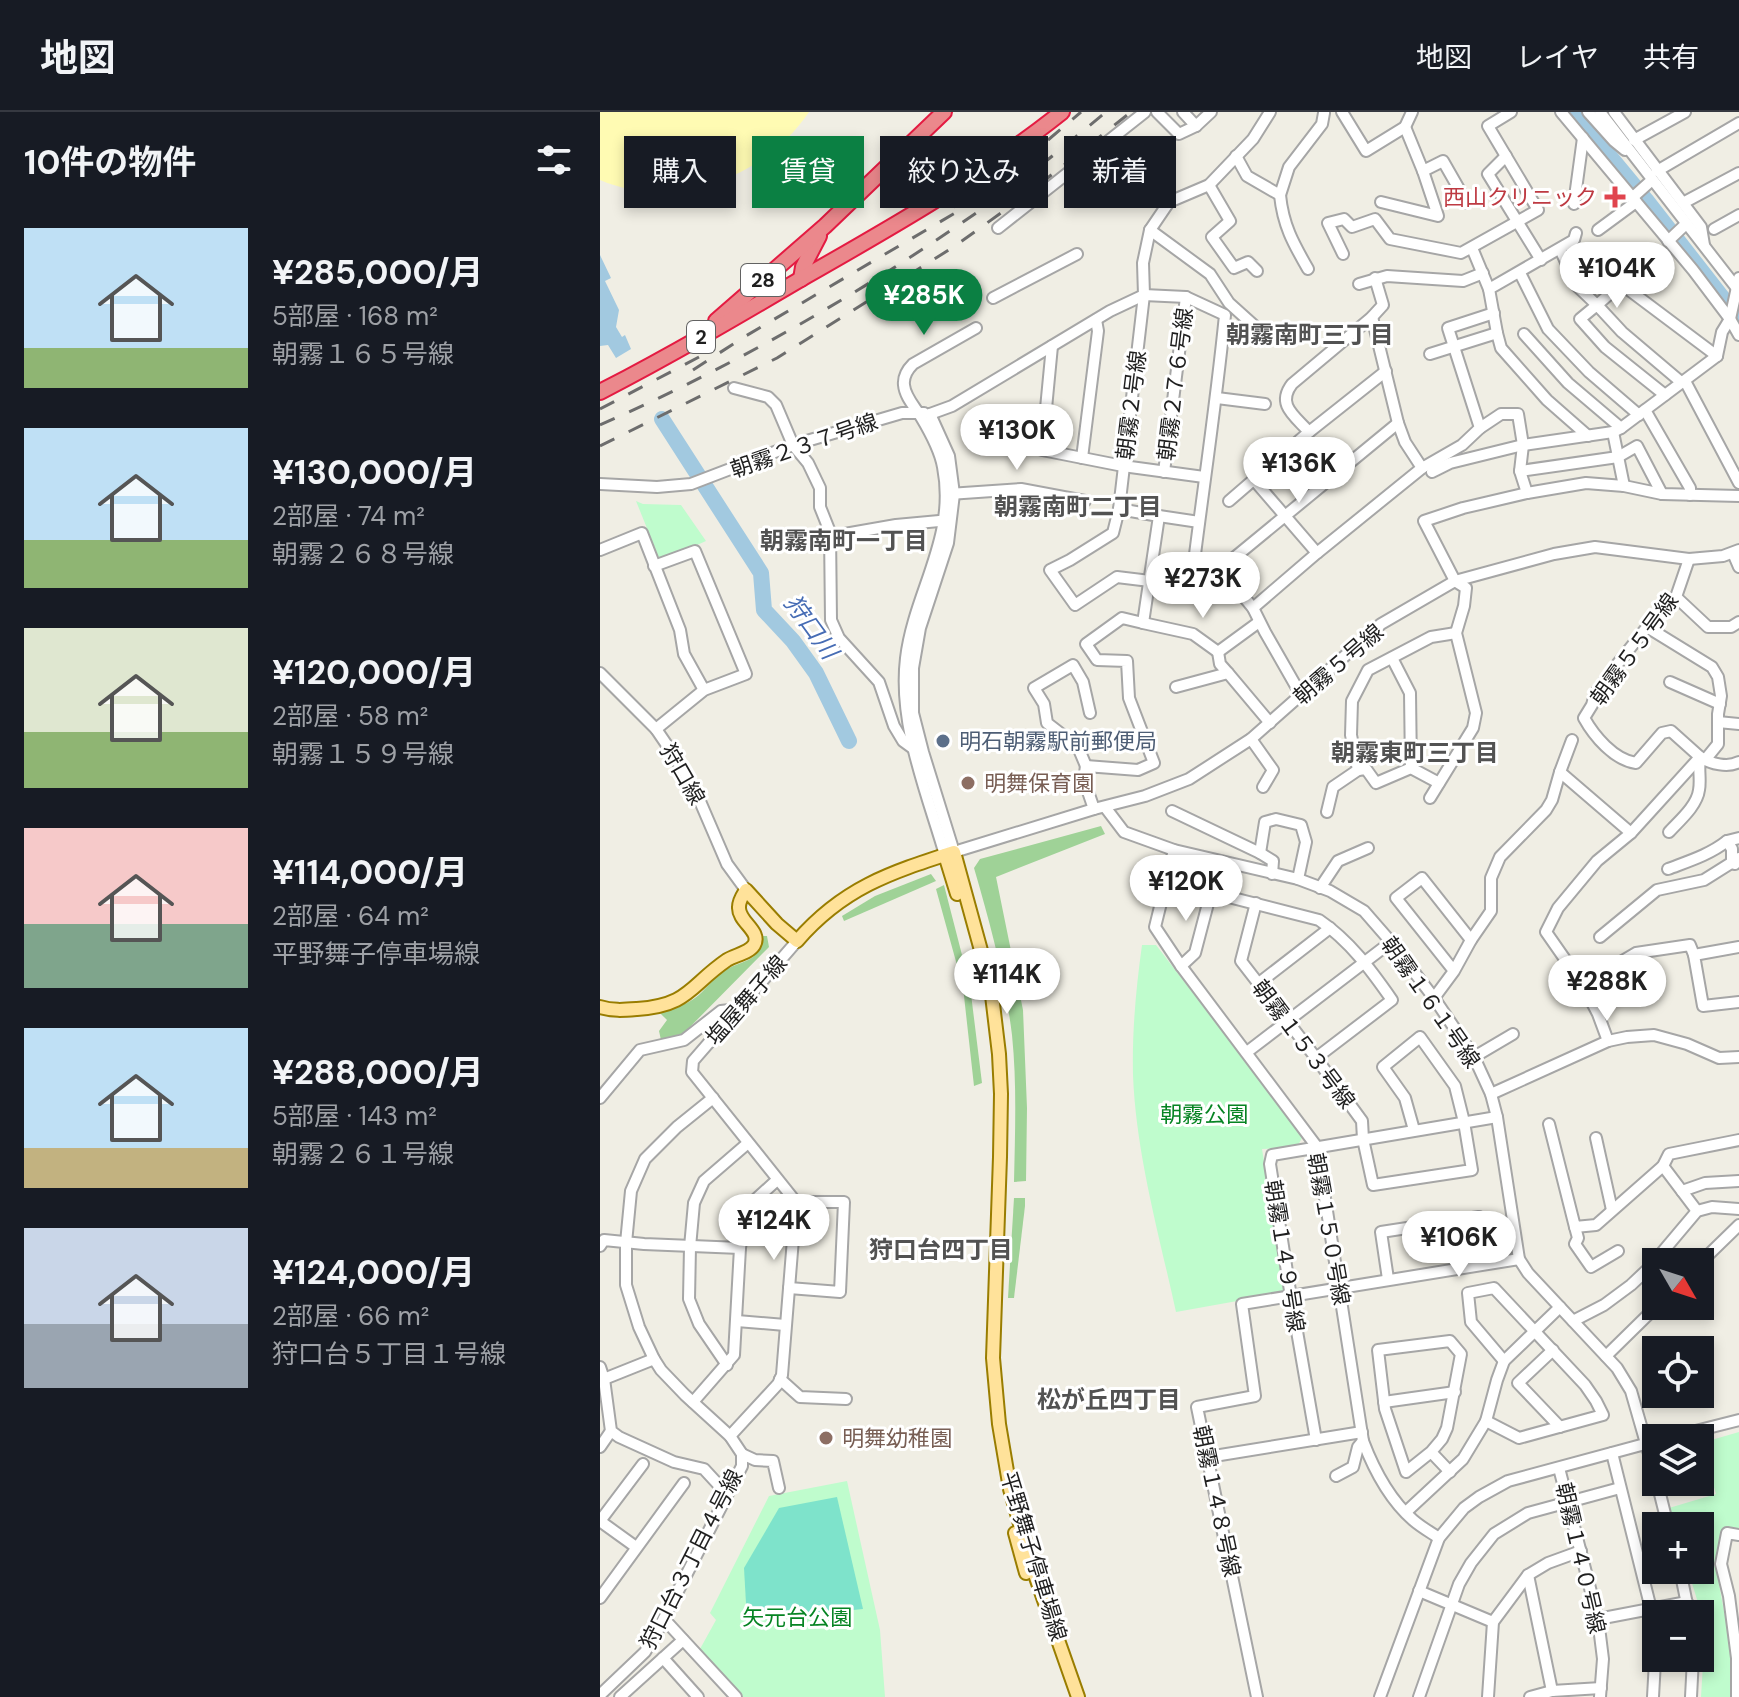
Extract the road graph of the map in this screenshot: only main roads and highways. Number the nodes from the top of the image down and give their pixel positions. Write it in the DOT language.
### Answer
graph roads {
  1 [pos="944,112"];
  2 [pos="1062,112"];
  3 [pos="825,226"];
  4 [pos="817,239"];
  5 [pos="835,260"];
  6 [pos="801,279"];
  7 [pos="702,337"];
  8 [pos="600,392"];
  9 [pos="600,1007"];
  10 [pos="1075,1697"];
  1 -- 3 [label="highway, 28"];
  2 -- 5 [label="highway, 2"];
  3 -- 4 [label="highway, 28"];
  3 -- 7 [label="highway, 28"];
  4 -- 5 [label="highway"];
  4 -- 6 [label="highway, 28"];
  5 -- 6 [label="highway, 2"];
  6 -- 7 [label="highway, 2"];
  7 -- 8 [label="highway, 2"];
  9 -- 10 [label="main road, 平野舞子停車場線"];
}
